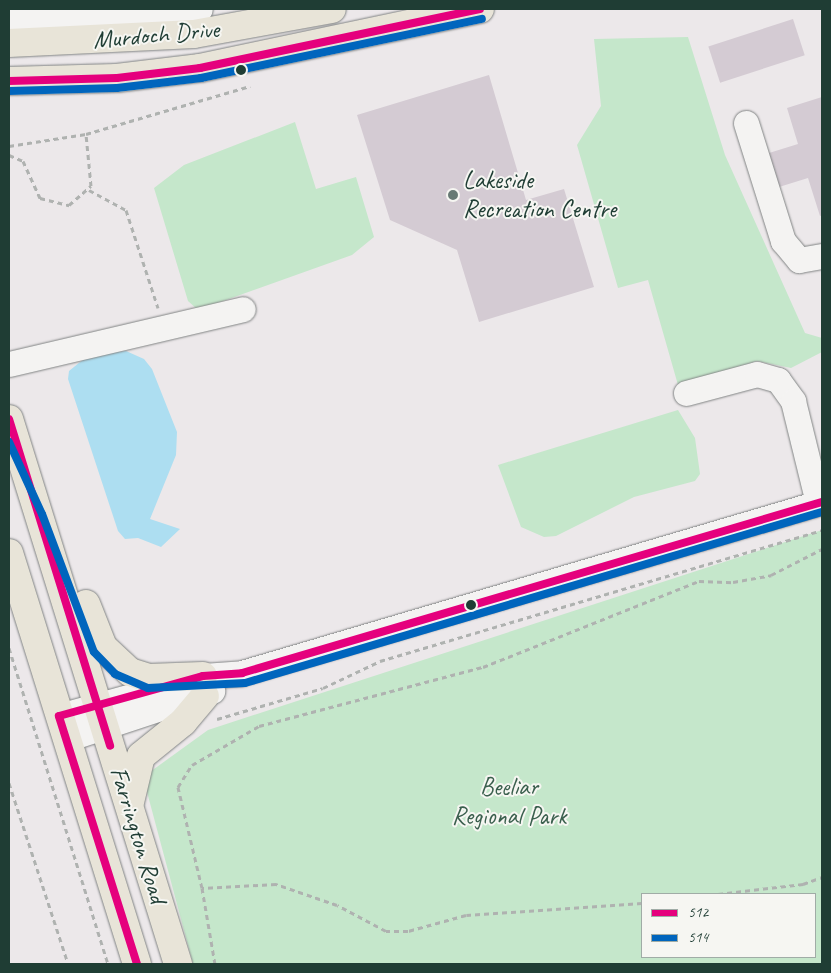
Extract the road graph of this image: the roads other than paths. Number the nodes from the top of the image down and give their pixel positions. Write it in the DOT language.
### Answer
graph roads {
  1 [pos="200,9"];
  2 [pos="332,9"];
  3 [pos="480,9"];
  4 [pos="9,20"];
  5 [pos="9,43"];
  6 [pos="9,81"];
  7 [pos="746,123"];
  8 [pos="822,256"];
  9 [pos="243,309"];
  10 [pos="9,364"];
  11 [pos="686,393"];
  12 [pos="12,430"];
  13 [pos="820,503"];
  14 [pos="9,553"];
  15 [pos="207,698"];
  16 [pos="101,715"];
  17 [pos="63,728"];
  18 [pos="130,806"];
  19 [pos="138,964"];
  20 [pos="178,964"];
  1 -- 4 [label="street"];
  2 -- 5 [label="main road, Murdoch Drive"];
  3 -- 6 [label="main road, Murdoch Drive"];
  7 -- 8 [label="street"];
  9 -- 10 [label="street"];
  11 -- 13 [label="street"];
  12 -- 15 [label="main road"];
  12 -- 16 [label="main road, Farrington Road"];
  13 -- 15 [label="street"];
  14 -- 17 [label="main road, Farrington Road"];
  15 -- 16 [label="street"];
  15 -- 18 [label="main road"];
  16 -- 17 [label="street"];
  16 -- 18 [label="main road, Farrington Road"];
  17 -- 19 [label="main road, Farrington Road"];
  18 -- 20 [label="main road, Farrington Road"];
}
